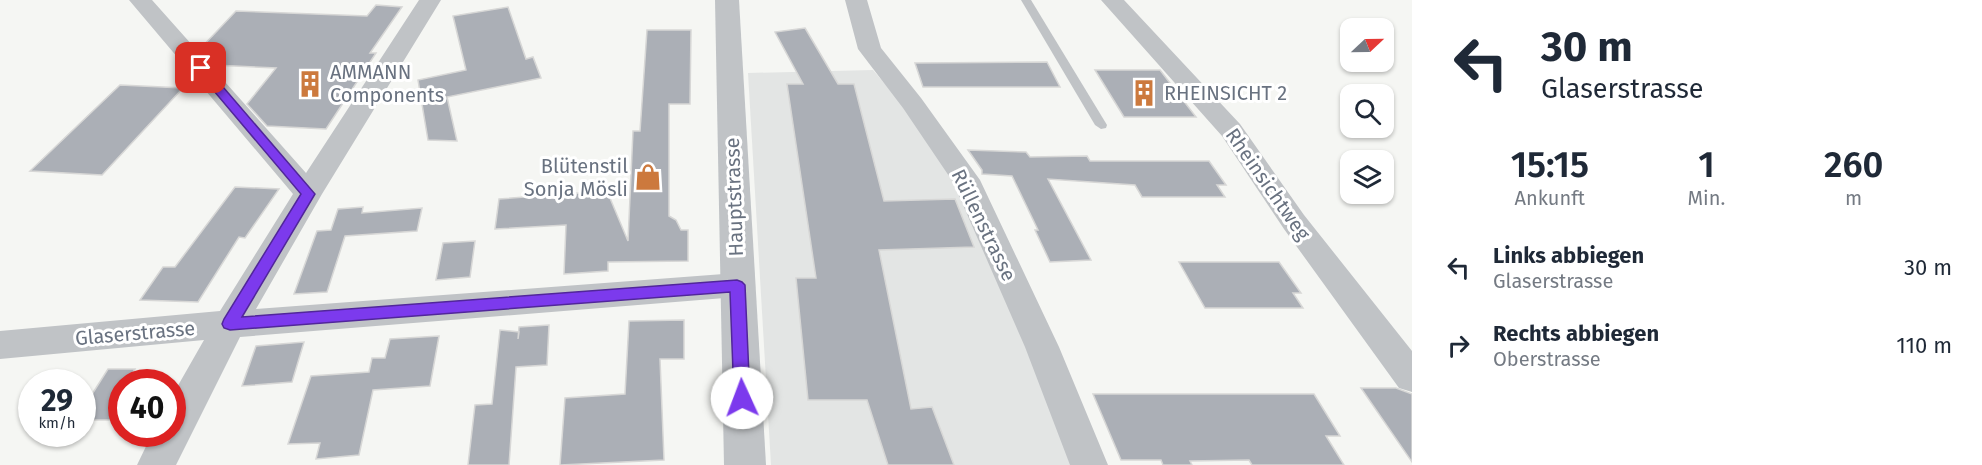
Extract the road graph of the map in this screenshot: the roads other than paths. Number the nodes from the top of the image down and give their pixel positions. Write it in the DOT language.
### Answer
graph roads {
  1 [pos="140,0"];
  2 [pos="430,0"];
  3 [pos="727,0"];
  4 [pos="856,0"];
  5 [pos="1026,0"];
  6 [pos="1112,0"];
  7 [pos="1101,125"];
  8 [pos="308,194"];
  9 [pos="737,285"];
  10 [pos="230,324"];
  11 [pos="0,345"];
  12 [pos="1412,377"];
  13 [pos="186,407"];
  14 [pos="165,447"];
  15 [pos="156,465"];
  16 [pos="745,465"];
  17 [pos="1089,465"];
  1 -- 8 [label="street"];
  2 -- 8 [label="street"];
  3 -- 9 [label="street, Hauptstrasse"];
  4 -- 17 [label="street, Rüllenstrasse"];
  5 -- 7 [label="lane"];
  6 -- 12 [label="street, Rheinsichtweg"];
  8 -- 10 [label="street"];
  9 -- 10 [label="street, Glaserstrasse"];
  9 -- 16 [label="street, Hauptstrasse"];
  10 -- 11 [label="street, Glaserstrasse"];
  10 -- 13 [label="street"];
  14 -- 15 [label="street"];
}
